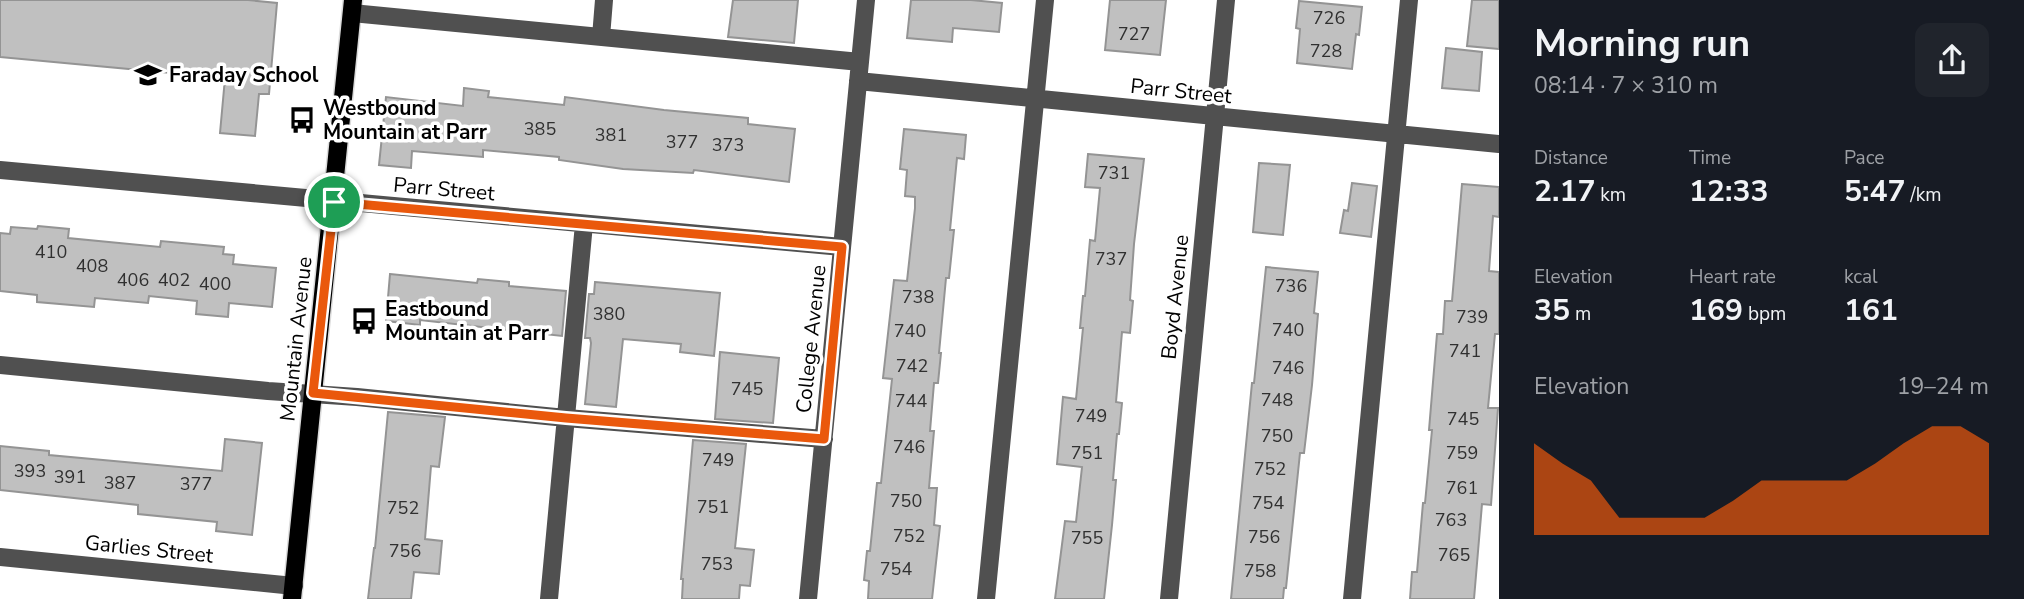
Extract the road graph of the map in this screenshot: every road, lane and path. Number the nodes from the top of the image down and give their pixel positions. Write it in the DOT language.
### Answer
graph roads {
  1 [pos="604,0"];
  2 [pos="866,0"];
  3 [pos="1045,0"];
  4 [pos="1226,0"];
  5 [pos="1409,0"];
  6 [pos="352,7"];
  7 [pos="600,37"];
  8 [pos="860,62"];
  9 [pos="858,81"];
  10 [pos="1035,99"];
  11 [pos="1215,117"];
  12 [pos="1397,135"];
  13 [pos="1499,144"];
  14 [pos="0,170"];
  15 [pos="334,202"];
  16 [pos="584,224"];
  17 [pos="842,247"];
  18 [pos="0,365"];
  19 [pos="313,393"];
  20 [pos="566,418"];
  21 [pos="824,439"];
  22 [pos="0,557"];
  23 [pos="293,593"];
  24 [pos="549,599"];
  25 [pos="808,599"];
  26 [pos="986,599"];
  27 [pos="1168,599"];
  28 [pos="1352,599"];
  1 -- 7 [label="street"];
  2 -- 8 [label="street, College Avenue"];
  3 -- 10 [label="street"];
  4 -- 11 [label="street, Boyd Avenue"];
  5 -- 12 [label="street"];
  6 -- 7 [label="street"];
  6 -- 15 [label="main road, Mountain Avenue"];
  7 -- 8 [label="street"];
  8 -- 9 [label="street, College Avenue"];
  9 -- 10 [label="street, Parr Street"];
  9 -- 17 [label="street, College Avenue"];
  10 -- 11 [label="street, Parr Street"];
  10 -- 26 [label="street"];
  11 -- 12 [label="street, Parr Street"];
  11 -- 27 [label="street, Boyd Avenue"];
  12 -- 13 [label="street, Parr Street"];
  12 -- 28 [label="street"];
  14 -- 15 [label="street, Parr Street"];
  15 -- 16 [label="street, Parr Street"];
  15 -- 19 [label="main road, Mountain Avenue"];
  16 -- 17 [label="street, Parr Street"];
  16 -- 20 [label="street"];
  17 -- 21 [label="street, College Avenue"];
  18 -- 19 [label="street"];
  19 -- 20 [label="street"];
  19 -- 23 [label="main road, Mountain Avenue"];
  20 -- 21 [label="street"];
  20 -- 24 [label="street"];
  21 -- 25 [label="street, College Avenue"];
  22 -- 23 [label="street, Garlies Street"];
}
